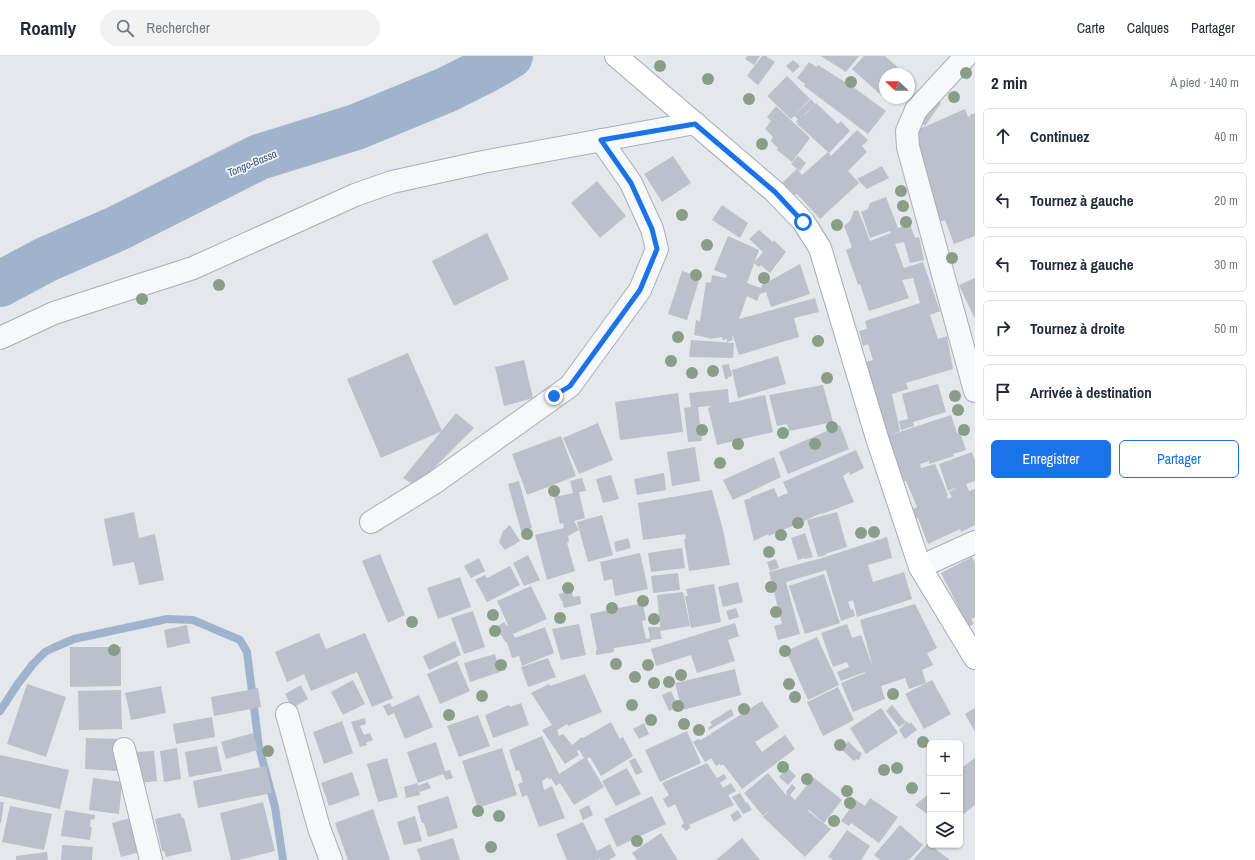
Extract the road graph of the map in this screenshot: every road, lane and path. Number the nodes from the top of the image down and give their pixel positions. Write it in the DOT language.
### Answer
graph roads {
  1 [pos="616,56"];
  2 [pos="966,56"];
  3 [pos="695,124"];
  4 [pos="601,140"];
  5 [pos="0,338"];
  6 [pos="975,391"];
  7 [pos="371,522"];
  8 [pos="975,542"];
  9 [pos="920,567"];
  10 [pos="975,658"];
  11 [pos="287,714"];
  12 [pos="124,749"];
  13 [pos="151,860"];
  14 [pos="331,860"];
  1 -- 3 [label="main road"];
  2 -- 6 [label="street"];
  3 -- 4 [label="street"];
  3 -- 9 [label="main road"];
  4 -- 5 [label="street"];
  4 -- 7 [label="street"];
  8 -- 9 [label="street"];
  9 -- 10 [label="main road"];
  11 -- 14 [label="street"];
  12 -- 13 [label="street"];
}
